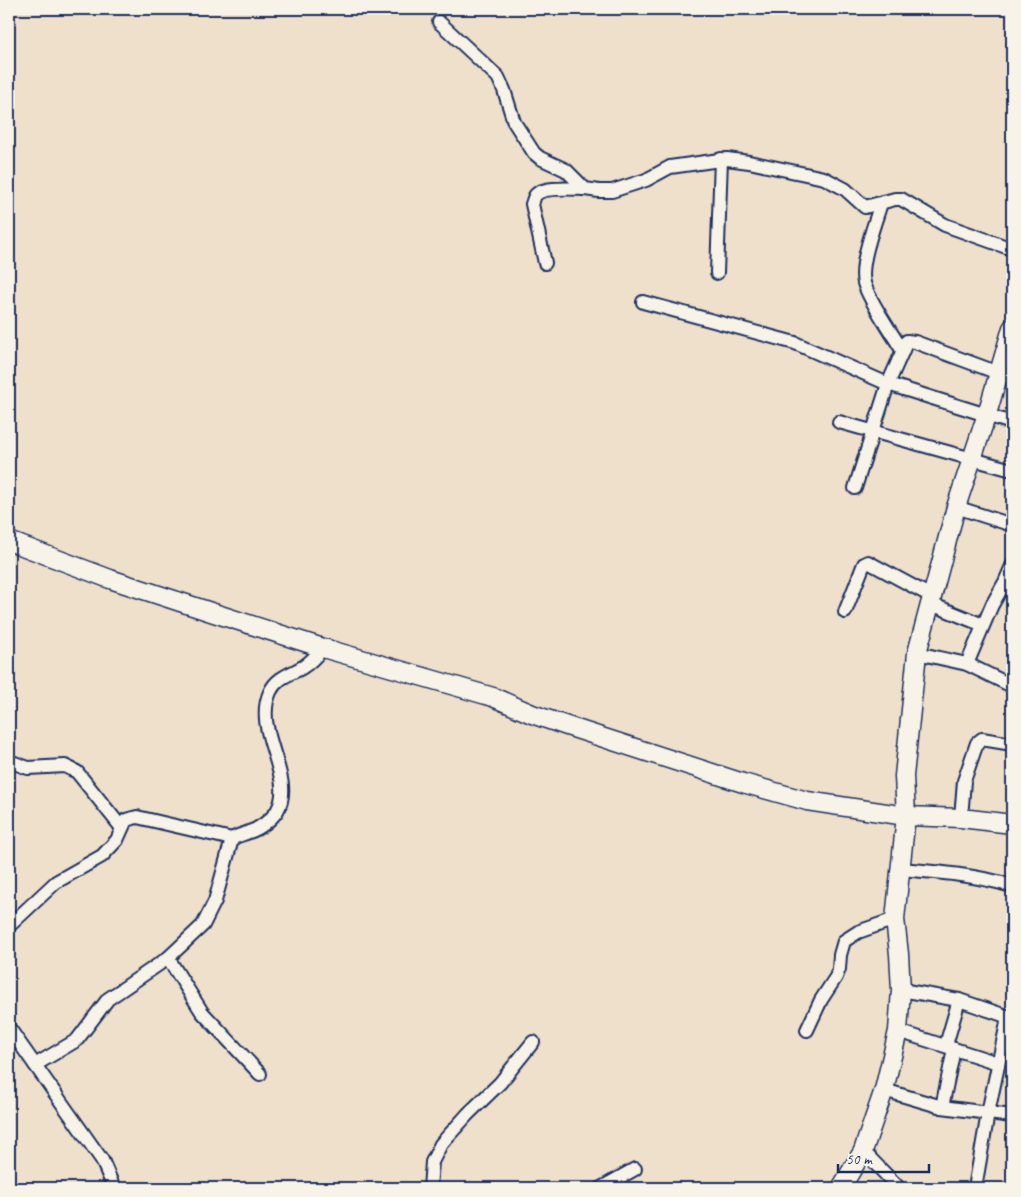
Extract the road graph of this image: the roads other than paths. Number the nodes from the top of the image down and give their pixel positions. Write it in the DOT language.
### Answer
graph roads {
  1 [pos="439,22"];
  2 [pos="721,159"];
  3 [pos="585,189"];
  4 [pos="881,203"];
  5 [pos="1012,249"];
  6 [pos="545,263"];
  7 [pos="717,273"];
  8 [pos="643,302"];
  9 [pos="1012,328"];
  10 [pos="902,350"];
  11 [pos="1005,375"];
  12 [pos="888,384"];
  13 [pos="987,414"];
  14 [pos="839,422"];
  15 [pos="1012,423"];
  16 [pos="874,432"];
  17 [pos="971,459"];
  18 [pos="1012,470"];
  19 [pos="855,488"];
  20 [pos="956,507"];
  21 [pos="1012,525"];
  22 [pos="9,541"];
  23 [pos="1012,566"];
  24 [pos="1009,583"];
  25 [pos="931,600"];
  26 [pos="845,612"];
  27 [pos="983,625"];
  28 [pos="323,648"];
  29 [pos="917,653"];
  30 [pos="967,664"];
  31 [pos="1012,686"];
  32 [pos="1012,744"];
  33 [pos="9,761"];
  34 [pos="906,816"];
  35 [pos="961,818"];
  36 [pos="1012,824"];
  37 [pos="121,828"];
  38 [pos="232,839"];
  39 [pos="900,869"];
  40 [pos="1012,886"];
  41 [pos="895,919"];
  42 [pos="9,926"];
  43 [pos="168,958"];
  44 [pos="901,990"];
  45 [pos="959,1000"];
  46 [pos="9,1028"];
  47 [pos="807,1030"];
  48 [pos="898,1031"];
  49 [pos="532,1042"];
  50 [pos="950,1047"];
  51 [pos="998,1063"];
  52 [pos="35,1065"];
  53 [pos="260,1074"];
  54 [pos="884,1090"];
  55 [pos="942,1107"];
  56 [pos="988,1112"];
  57 [pos="1012,1116"];
  58 [pos="863,1151"];
  59 [pos="635,1169"];
  60 [pos="114,1188"];
  61 [pos="430,1188"];
  62 [pos="601,1188"];
  63 [pos="841,1188"];
  64 [pos="899,1188"];
  65 [pos="975,1188"];
  1 -- 3 [label="street"];
  2 -- 3 [label="street"];
  2 -- 4 [label="street"];
  2 -- 7 [label="street"];
  3 -- 6 [label="street"];
  4 -- 5 [label="street"];
  4 -- 10 [label="street"];
  8 -- 12 [label="street"];
  9 -- 11 [label="street"];
  10 -- 11 [label="street"];
  10 -- 12 [label="street"];
  11 -- 13 [label="street"];
  12 -- 13 [label="street"];
  12 -- 16 [label="street"];
  13 -- 15 [label="street"];
  13 -- 17 [label="street"];
  14 -- 16 [label="street"];
  16 -- 17 [label="street"];
  16 -- 19 [label="street"];
  17 -- 18 [label="street"];
  17 -- 20 [label="street"];
  20 -- 21 [label="street"];
  20 -- 25 [label="street"];
  22 -- 28 [label="street"];
  23 -- 24 [label="street"];
  24 -- 27 [label="street"];
  25 -- 26 [label="street"];
  25 -- 27 [label="street"];
  25 -- 29 [label="street"];
  27 -- 30 [label="street"];
  28 -- 34 [label="street"];
  28 -- 38 [label="street"];
  29 -- 30 [label="street"];
  29 -- 34 [label="street"];
  30 -- 31 [label="street"];
  32 -- 35 [label="street"];
  33 -- 37 [label="street"];
  34 -- 35 [label="street"];
  34 -- 39 [label="street"];
  35 -- 36 [label="street"];
  37 -- 38 [label="street"];
  37 -- 42 [label="street"];
  38 -- 43 [label="street"];
  39 -- 40 [label="street"];
  39 -- 41 [label="street"];
  41 -- 44 [label="street"];
  41 -- 47 [label="street"];
  43 -- 52 [label="street"];
  43 -- 53 [label="street"];
  44 -- 45 [label="street"];
  44 -- 48 [label="street"];
  45 -- 50 [label="street"];
  45 -- 51 [label="street"];
  46 -- 52 [label="street"];
  48 -- 50 [label="street"];
  48 -- 54 [label="street"];
  49 -- 61 [label="street"];
  50 -- 51 [label="street"];
  50 -- 55 [label="street"];
  51 -- 56 [label="street"];
  52 -- 60 [label="street"];
  54 -- 55 [label="street"];
  54 -- 58 [label="street"];
  55 -- 56 [label="street"];
  56 -- 57 [label="street"];
  56 -- 65 [label="street"];
  58 -- 63 [label="street"];
  58 -- 64 [label="street"];
  59 -- 62 [label="street"];
}
